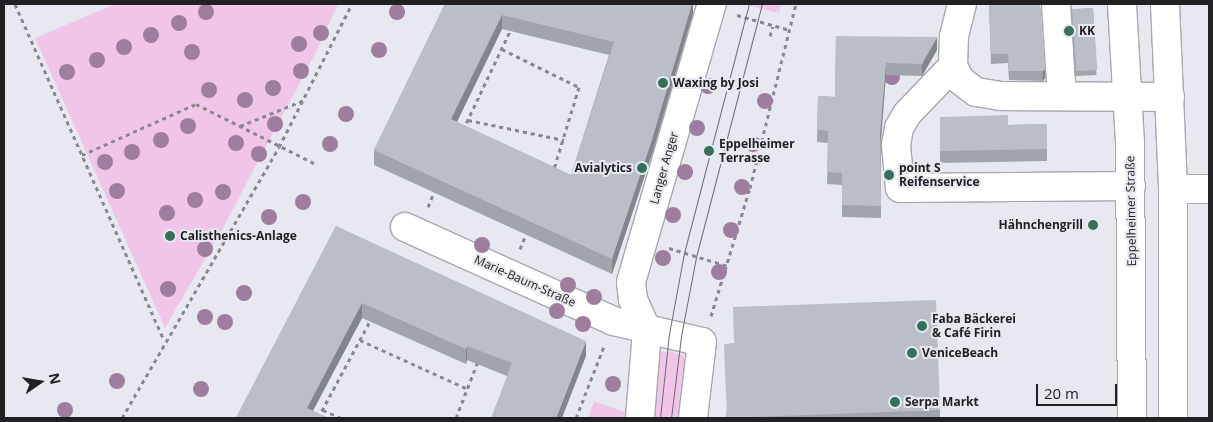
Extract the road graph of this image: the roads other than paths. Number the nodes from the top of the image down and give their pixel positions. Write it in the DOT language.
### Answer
graph roads {
  1 [pos="712,4"];
  2 [pos="962,4"];
  3 [pos="1056,4"];
  4 [pos="1122,4"];
  5 [pos="1165,4"];
  6 [pos="953,66"];
  7 [pos="1062,96"];
  8 [pos="1128,97"];
  9 [pos="1170,97"];
  10 [pos="1131,186"];
  11 [pos="1173,188"];
  12 [pos="1209,189"];
  13 [pos="405,227"];
  14 [pos="647,331"];
  15 [pos="640,418"];
  16 [pos="693,418"];
  17 [pos="1132,418"];
  18 [pos="1173,418"];
  1 -- 14 [label="street, Langer Anger"];
  2 -- 6 [label="street"];
  3 -- 7 [label="street"];
  4 -- 8 [label="street, Eppelheimer Straße"];
  5 -- 9 [label="street"];
  6 -- 7 [label="street"];
  6 -- 10 [label="street"];
  7 -- 8 [label="street"];
  8 -- 9 [label="street"];
  8 -- 10 [label="street, Eppelheimer Straße"];
  9 -- 11 [label="street"];
  10 -- 17 [label="street, Eppelheimer Straße"];
  11 -- 12 [label="street"];
  11 -- 18 [label="street"];
  13 -- 14 [label="street, Marie-Baum-Straße"];
  14 -- 15 [label="street"];
  14 -- 16 [label="street, Marie-Baum-Straße"];
}
